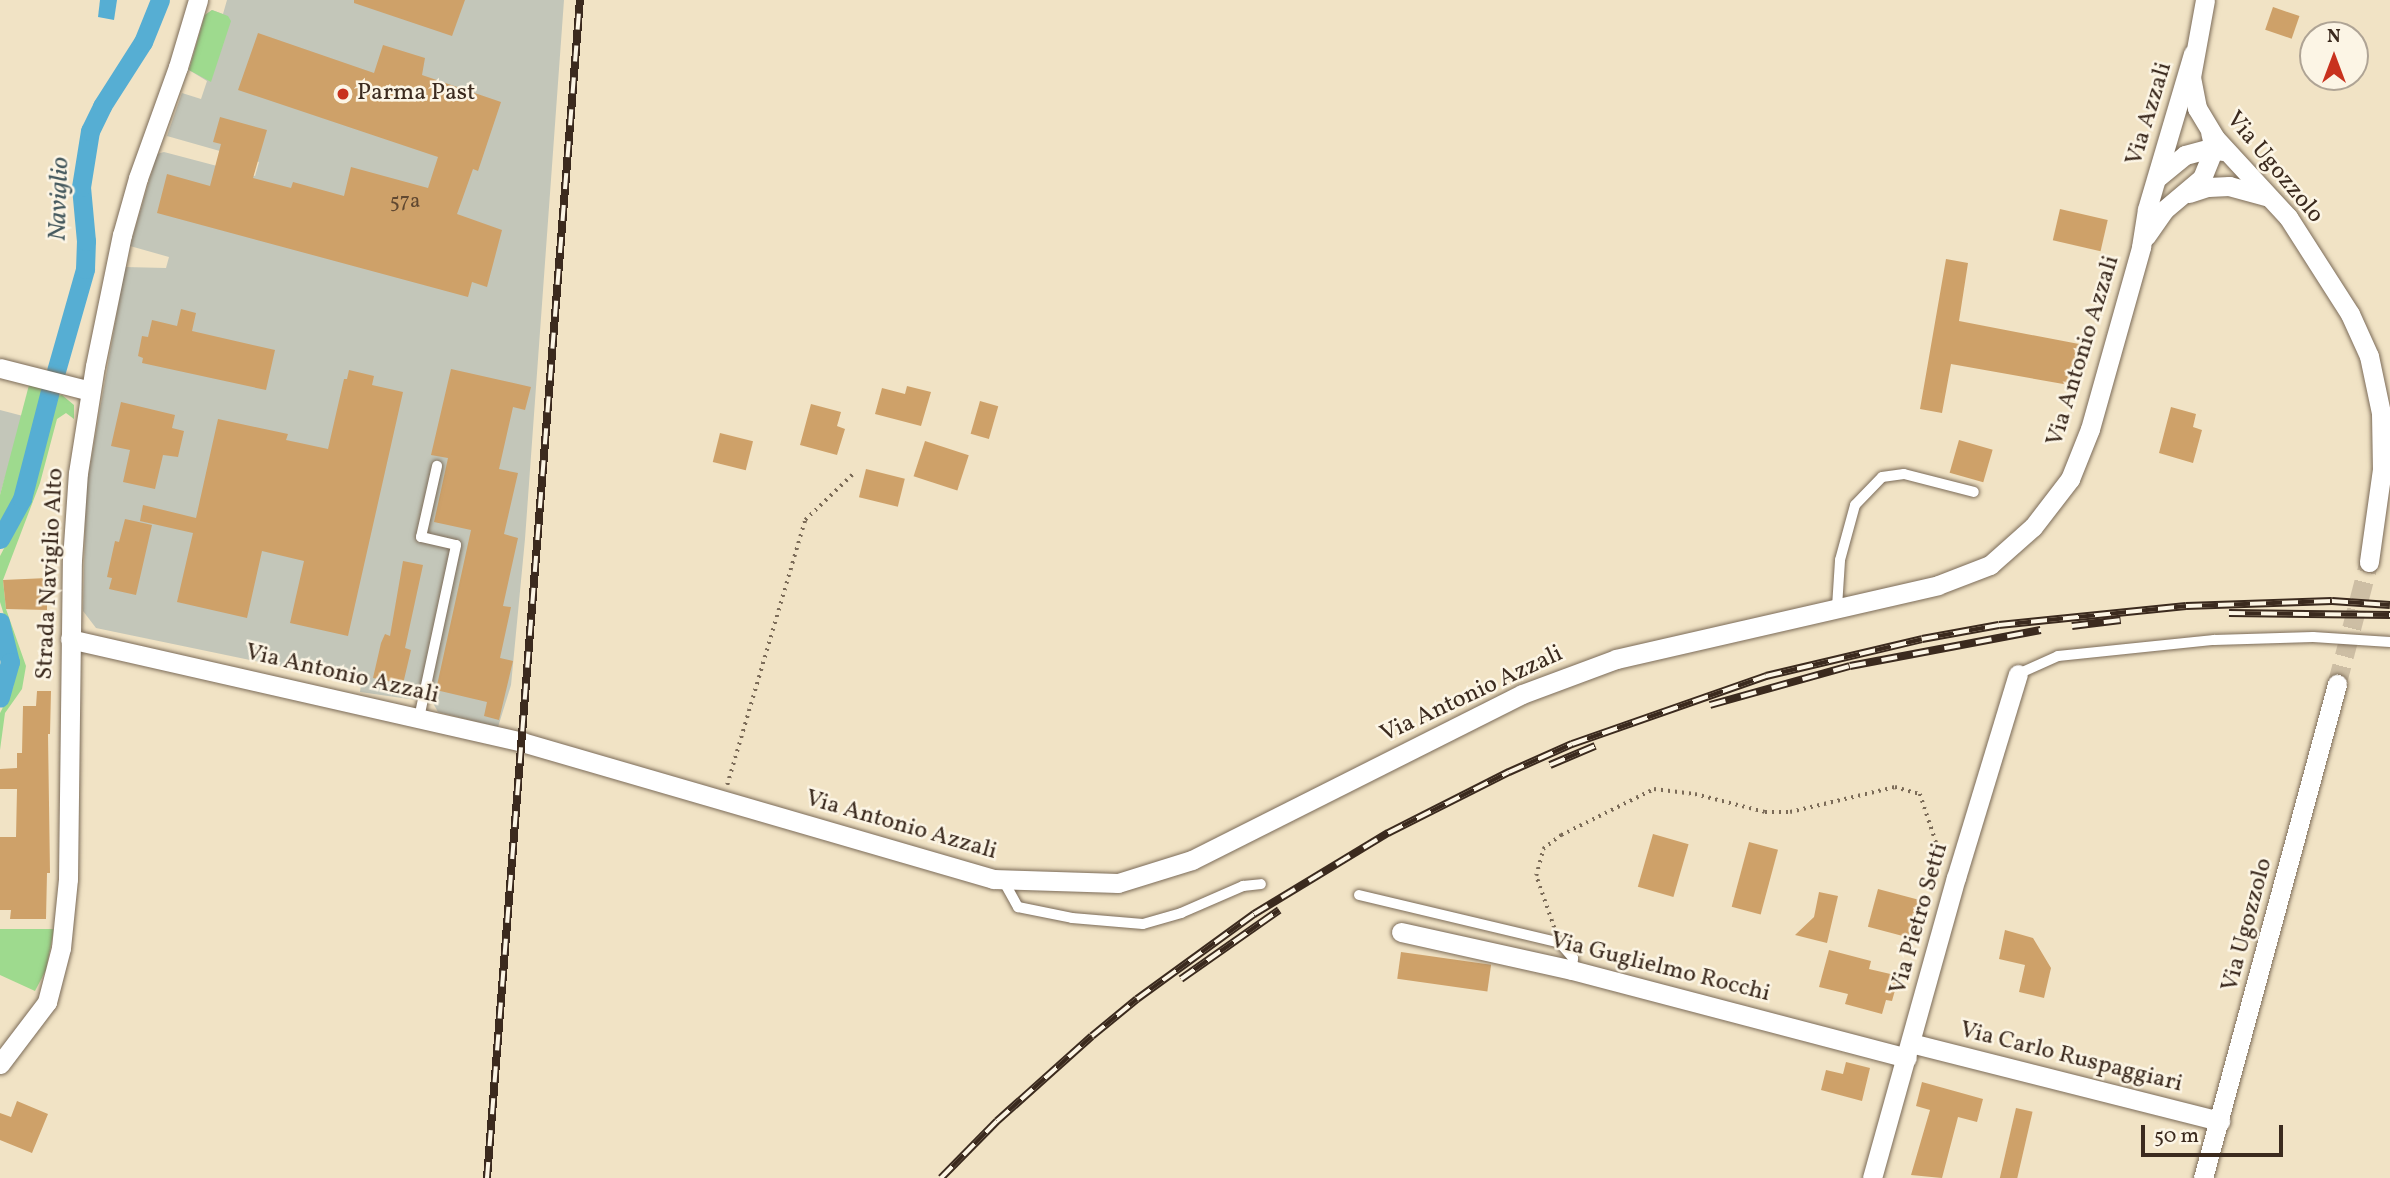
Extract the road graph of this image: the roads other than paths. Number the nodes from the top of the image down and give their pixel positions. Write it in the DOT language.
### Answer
graph roads {
  1 [pos="198,0"];
  2 [pos="2205,0"];
  3 [pos="2193,54"];
  4 [pos="2217,145"];
  5 [pos="2154,188"];
  6 [pos="2185,195"];
  7 [pos="2275,202"];
  8 [pos="2141,247"];
  9 [pos="0,368"];
  10 [pos="90,391"];
  11 [pos="437,466"];
  12 [pos="1974,492"];
  13 [pos="2369,562"];
  14 [pos="1837,607"];
  15 [pos="71,639"];
  16 [pos="2390,642"];
  17 [pos="2018,674"];
  18 [pos="2337,684"];
  19 [pos="419,718"];
  20 [pos="1003,880"];
  21 [pos="1261,884"];
  22 [pos="1359,895"];
  23 [pos="1401,932"];
  24 [pos="1572,970"];
  25 [pos="1909,1051"];
  26 [pos="0,1064"];
  27 [pos="2220,1121"];
  28 [pos="1872,1178"];
  29 [pos="2203,1178"];
  1 -- 10 [label="street, Strada Naviglio Alto"];
  2 -- 3 [label="street, Via Ugozzolo"];
  3 -- 4 [label="street, Via Ugozzolo"];
  3 -- 5 [label="street, Via Azzali"];
  4 -- 5 [label="street, Via Azzali"];
  4 -- 6 [label="street"];
  4 -- 7 [label="street, Via Ugozzolo"];
  5 -- 8 [label="street, Via Azzali"];
  6 -- 7 [label="street"];
  6 -- 8 [label="street"];
  7 -- 13 [label="street, Via Ugozzolo"];
  8 -- 14 [label="street, Via Antonio Azzali"];
  9 -- 10 [label="street"];
  10 -- 15 [label="street, Strada Naviglio Alto"];
  11 -- 19 [label="lane"];
  12 -- 14 [label="lane"];
  14 -- 20 [label="street, Via Antonio Azzali"];
  15 -- 19 [label="street, Via Antonio Azzali"];
  15 -- 26 [label="street, Strada Naviglio Alto"];
  16 -- 17 [label="lane"];
  17 -- 25 [label="street, Via Pietro Setti"];
  18 -- 27 [label="street, Via Ugozzolo"];
  19 -- 20 [label="street, Via Antonio Azzali"];
  20 -- 21 [label="lane"];
  22 -- 24 [label="lane"];
  23 -- 24 [label="street, Via Guglielmo Rocchi"];
  24 -- 25 [label="street, Via Guglielmo Rocchi"];
  25 -- 27 [label="street, Via Carlo Ruspaggiari"];
  25 -- 28 [label="street, Via Pietro Setti"];
  27 -- 29 [label="street, Via Ugozzolo"];
}
